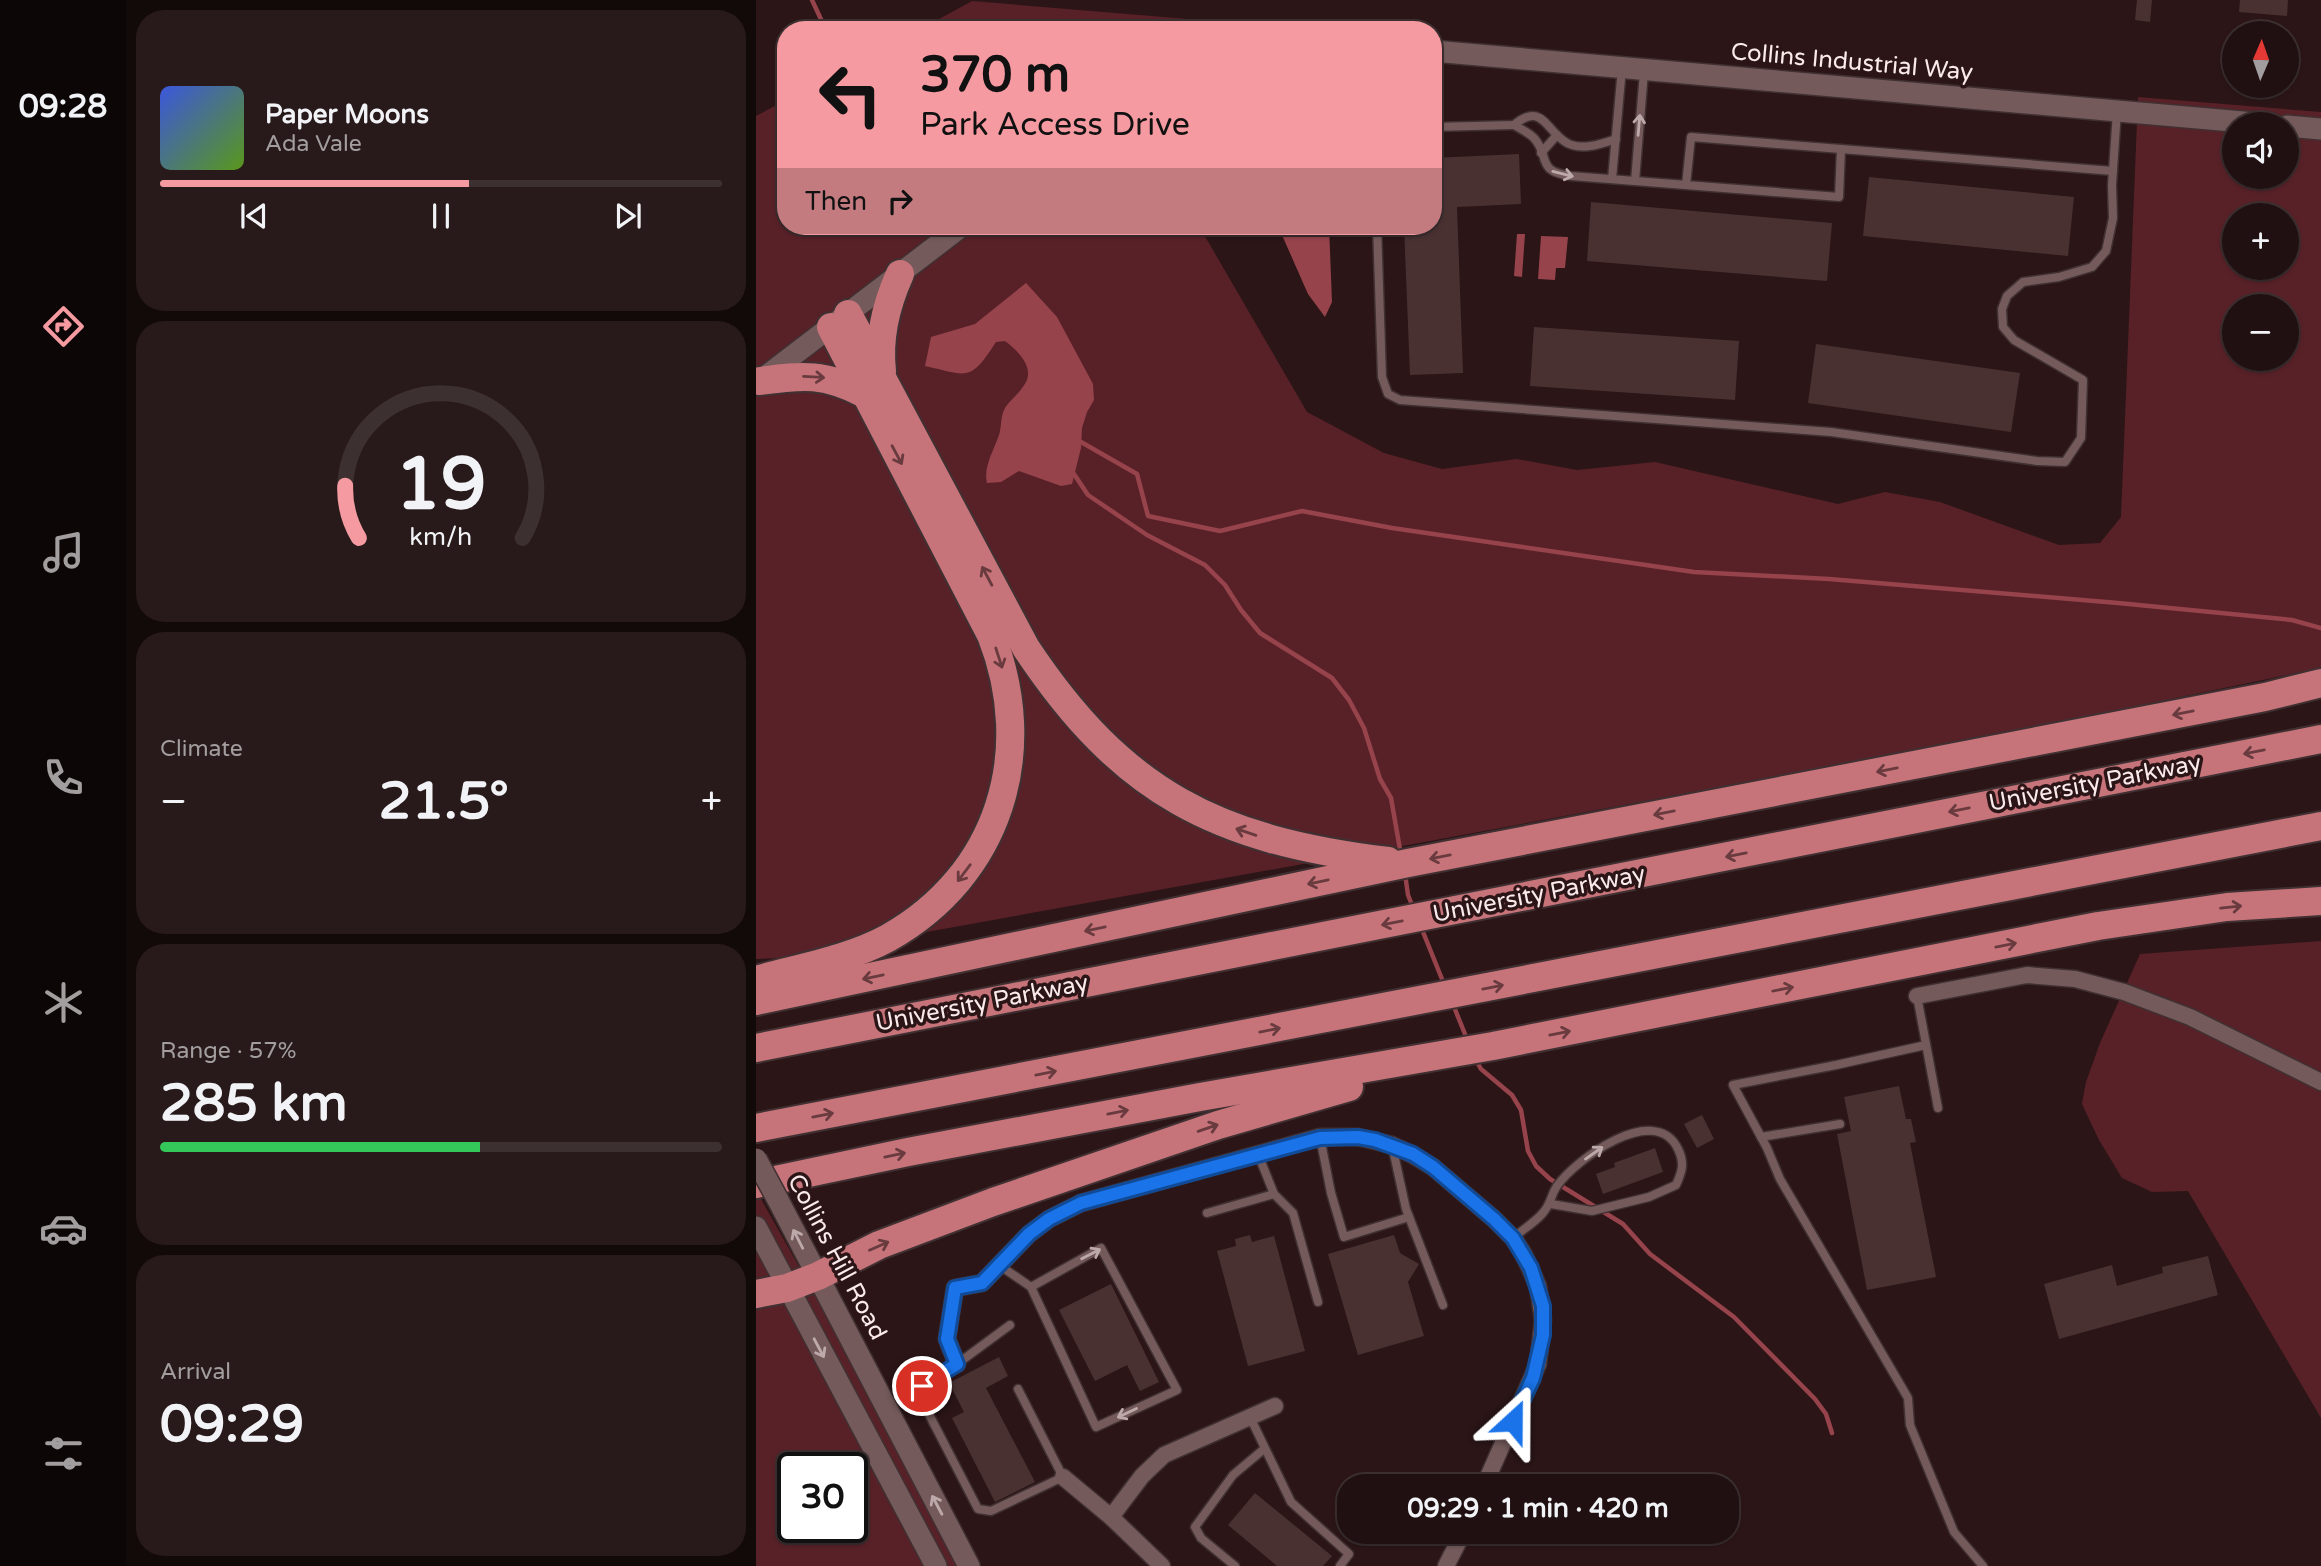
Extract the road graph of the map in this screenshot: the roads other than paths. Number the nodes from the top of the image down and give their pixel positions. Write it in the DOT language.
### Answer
graph roads {
  1 [pos="1442,52"];
  2 [pos="1633,69"];
  3 [pos="2117,111"];
  4 [pos="2222,120"];
  5 [pos="1514,125"];
  6 [pos="1442,127"];
  7 [pos="2299,127"];
  8 [pos="2321,129"];
  9 [pos="1558,135"];
  10 [pos="1616,139"];
  11 [pos="1841,149"];
  12 [pos="1541,153"];
  13 [pos="2113,172"];
  14 [pos="1612,179"];
  15 [pos="1635,181"];
  16 [pos="1686,185"];
  17 [pos="950,235"];
  18 [pos="1377,235"];
  19 [pos="900,274"];
  20 [pos="839,320"];
  21 [pos="758,383"];
  22 [pos="874,387"];
  23 [pos="2321,682"];
  24 [pos="2321,739"];
  25 [pos="2321,826"];
  26 [pos="1408,863"];
  27 [pos="2321,901"];
  28 [pos="756,980"];
  29 [pos="1917,996"];
  30 [pos="756,1001"];
  31 [pos="1926,1045"];
  32 [pos="1493,1046"];
  33 [pos="756,1048"];
  34 [pos="2321,1082"];
  35 [pos="1938,1108"];
  36 [pos="1840,1124"];
  37 [pos="756,1128"];
  38 [pos="1761,1137"];
  39 [pos="1320,1138"];
  40 [pos="1392,1144"];
  41 [pos="1258,1154"];
  42 [pos="756,1159"];
  43 [pos="767,1192"];
  44 [pos="1274,1194"];
  45 [pos="1551,1204"];
  46 [pos="1207,1213"];
  47 [pos="1409,1217"];
  48 [pos="756,1227"];
  49 [pos="1513,1238"];
  50 [pos="999,1265"];
  51 [pos="818,1276"];
  52 [pos="1031,1287"];
  53 [pos="787,1288"];
  54 [pos="756,1294"];
  55 [pos="1318,1302"];
  56 [pos="1443,1305"];
  57 [pos="1010,1325"];
  58 [pos="957,1364"];
  59 [pos="1018,1389"];
  60 [pos="1275,1406"];
  61 [pos="1250,1417"];
  62 [pos="1264,1449"];
  63 [pos="1489,1474"];
  64 [pos="1063,1476"];
  65 [pos="1111,1517"];
  66 [pos="1457,1544"];
  67 [pos="936,1566"];
  68 [pos="969,1566"];
  69 [pos="1162,1566"];
  70 [pos="1235,1566"];
  71 [pos="1340,1566"];
  72 [pos="1446,1566"];
  73 [pos="1983,1566"];
  1 -- 2 [label="street, Collins Industrial Way"];
  2 -- 3 [label="street, Collins Industrial Way"];
  2 -- 10 [label="lane"];
  15 -- 2 [label="lane, one-way"];
  3 -- 4 [label="street, Collins Industrial Way"];
  3 -- 13 [label="lane"];
  5 -- 6 [label="lane"];
  5 -- 9 [label="lane"];
  5 -- 12 [label="lane"];
  7 -- 8 [label="street"];
  9 -- 10 [label="lane"];
  9 -- 12 [label="lane"];
  10 -- 14 [label="lane"];
  11 -- 13 [label="lane"];
  11 -- 16 [label="lane"];
  11 -- 16 [label="lane"];
  12 -- 14 [label="lane, one-way"];
  13 -- 18 [label="lane"];
  14 -- 15 [label="lane"];
  15 -- 16 [label="lane"];
  17 -- 19 [label="street"];
  19 -- 20 [label="street"];
  19 -- 22 [label="highway"];
  20 -- 21 [label="street"];
  20 -- 22 [label="highway"];
  21 -- 22 [label="highway, one-way"];
  26 -- 22 [label="highway, one-way"];
  22 -- 28 [label="highway, one-way"];
  23 -- 26 [label="highway, one-way"];
  24 -- 33 [label="highway, University Parkway, one-way"];
  37 -- 25 [label="highway, one-way"];
  26 -- 30 [label="highway, one-way"];
  32 -- 27 [label="highway, one-way"];
  29 -- 31 [label="lane"];
  29 -- 34 [label="street"];
  31 -- 35 [label="lane"];
  31 -- 38 [label="lane"];
  43 -- 32 [label="highway, one-way"];
  51 -- 32 [label="highway, one-way"];
  36 -- 38 [label="lane"];
  38 -- 73 [label="lane"];
  39 -- 40 [label="street"];
  39 -- 41 [label="street"];
  39 -- 47 [label="lane"];
  40 -- 47 [label="lane"];
  40 -- 49 [label="street"];
  41 -- 44 [label="lane"];
  41 -- 50 [label="street"];
  42 -- 43 [label="street, Collins Hill Road, bridge"];
  51 -- 43 [label="street, Collins Hill Road, one-way"];
  44 -- 46 [label="lane"];
  44 -- 55 [label="lane"];
  45 -- 45 [label="lane, one-way"];
  45 -- 49 [label="lane"];
  47 -- 56 [label="lane"];
  48 -- 53 [label="street"];
  49 -- 63 [label="street"];
  50 -- 52 [label="lane"];
  50 -- 58 [label="street"];
  51 -- 53 [label="highway"];
  68 -- 51 [label="street, Collins Hill Road, one-way"];
  52 -- 52 [label="lane, one-way"];
  53 -- 54 [label="highway"];
  53 -- 67 [label="street, one-way"];
  57 -- 58 [label="lane"];
  58 -- 64 [label="lane"];
  59 -- 64 [label="lane"];
  60 -- 61 [label="street"];
  61 -- 62 [label="lane"];
  61 -- 65 [label="street"];
  62 -- 70 [label="lane"];
  62 -- 71 [label="lane"];
  64 -- 65 [label="street"];
  65 -- 69 [label="street"];
  66 -- 72 [label="street"];
}
